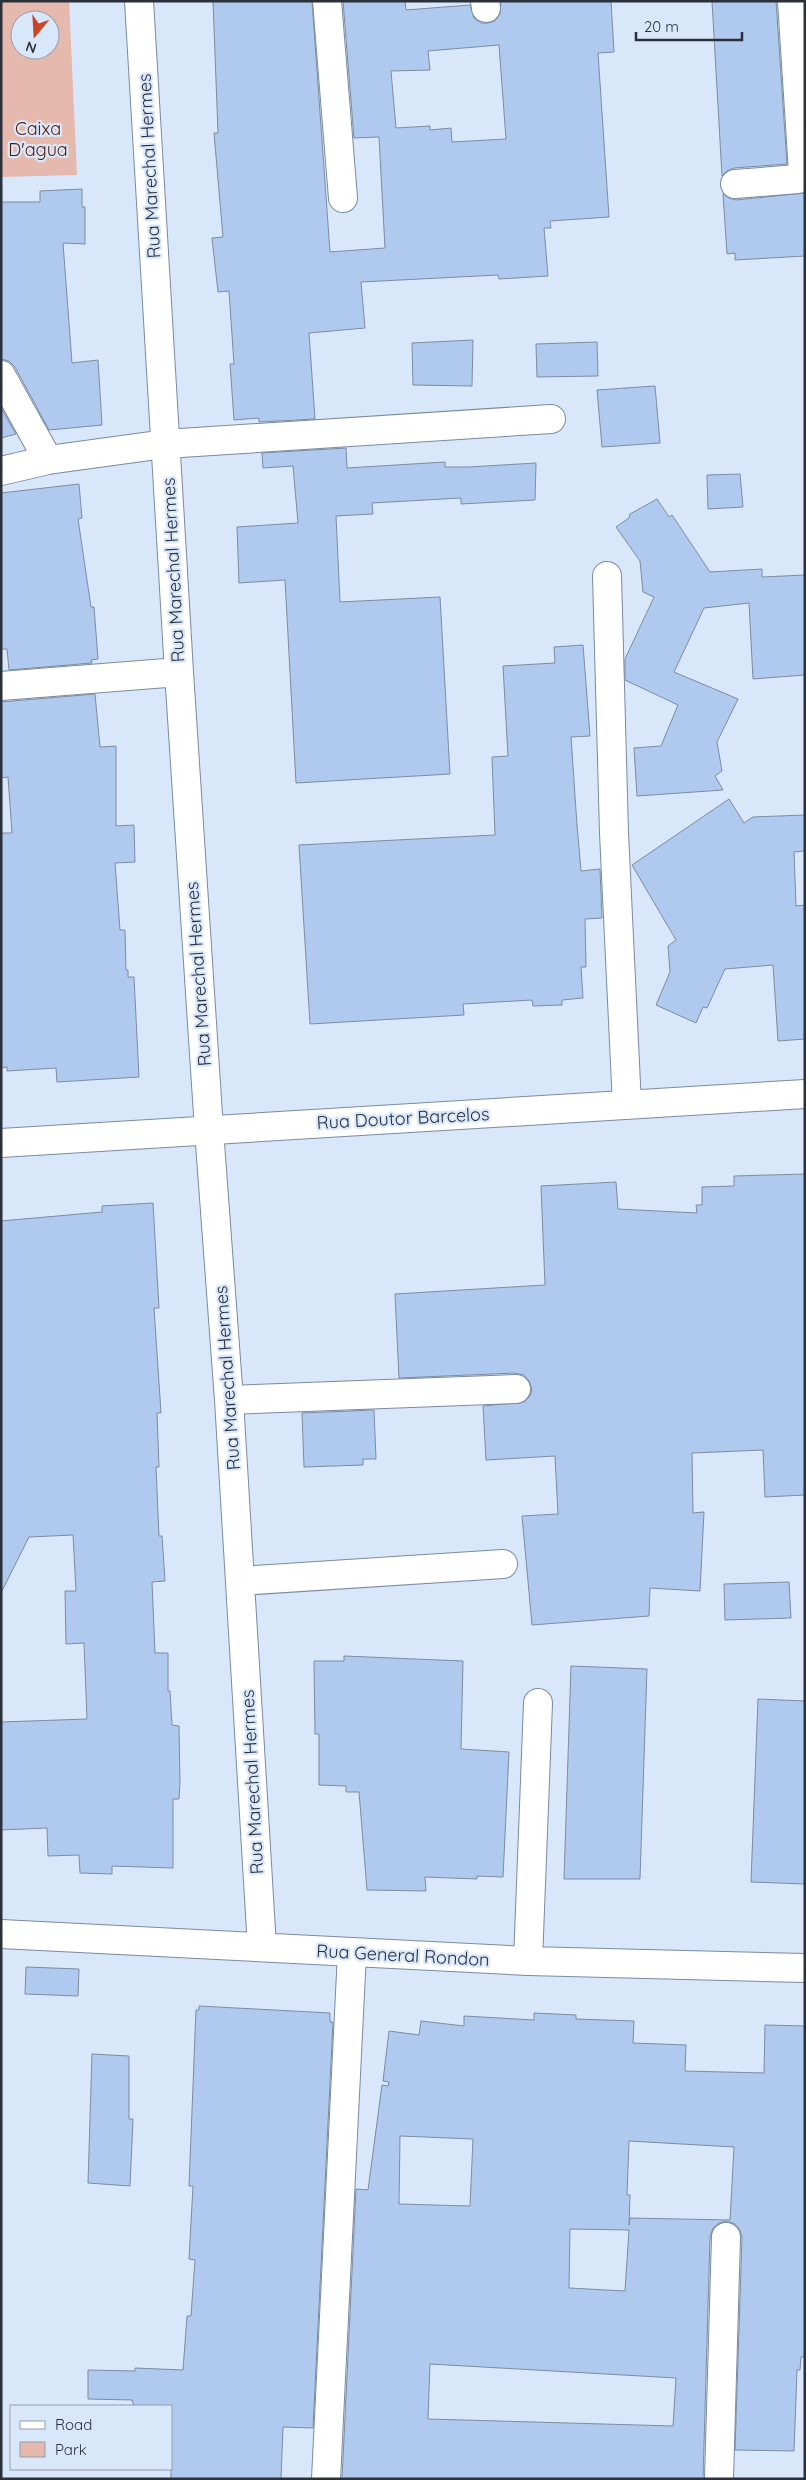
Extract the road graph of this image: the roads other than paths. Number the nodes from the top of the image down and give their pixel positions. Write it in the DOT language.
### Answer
graph roads {
  1 [pos="139,1"];
  2 [pos="327,1"];
  3 [pos="792,1"];
  4 [pos="735,184"];
  5 [pos="343,198"];
  6 [pos="1,375"];
  7 [pos="551,419"];
  8 [pos="165,444"];
  9 [pos="48,460"];
  10 [pos="1,470"];
  11 [pos="607,576"];
  12 [pos="179,672"];
  13 [pos="1,686"];
  14 [pos="805,1094"];
  15 [pos="627,1105"];
  16 [pos="208,1130"];
  17 [pos="1,1143"];
  18 [pos="516,1389"];
  19 [pos="229,1400"];
  20 [pos="503,1564"];
  21 [pos="240,1580"];
  22 [pos="538,1703"];
  23 [pos="1,1934"];
  24 [pos="262,1947"];
  25 [pos="352,1952"];
  26 [pos="528,1961"];
  27 [pos="805,1968"];
  28 [pos="726,2237"];
  29 [pos="326,2479"];
  30 [pos="719,2479"];
  1 -- 8 [label="street, Rua Marechal Hermes"];
  2 -- 5 [label="street"];
  3 -- 4 [label="street"];
  6 -- 9 [label="street"];
  7 -- 8 [label="street"];
  8 -- 9 [label="street"];
  8 -- 12 [label="street, Rua Marechal Hermes"];
  9 -- 10 [label="street"];
  11 -- 15 [label="street"];
  12 -- 13 [label="street"];
  12 -- 16 [label="street, Rua Marechal Hermes"];
  14 -- 15 [label="street, Rua Doutor Barcelos"];
  15 -- 16 [label="street, Rua Doutor Barcelos"];
  16 -- 17 [label="street, Rua Doutor Barcelos"];
  16 -- 19 [label="street, Rua Marechal Hermes"];
  18 -- 19 [label="street"];
  19 -- 21 [label="street, Rua Marechal Hermes"];
  20 -- 21 [label="street"];
  21 -- 24 [label="street, Rua Marechal Hermes"];
  22 -- 26 [label="street"];
  23 -- 24 [label="street, Rua General Rondon"];
  24 -- 25 [label="street, Rua General Rondon"];
  25 -- 26 [label="street, Rua General Rondon"];
  25 -- 29 [label="street"];
  26 -- 27 [label="street, Rua General Rondon"];
  28 -- 30 [label="street"];
}
